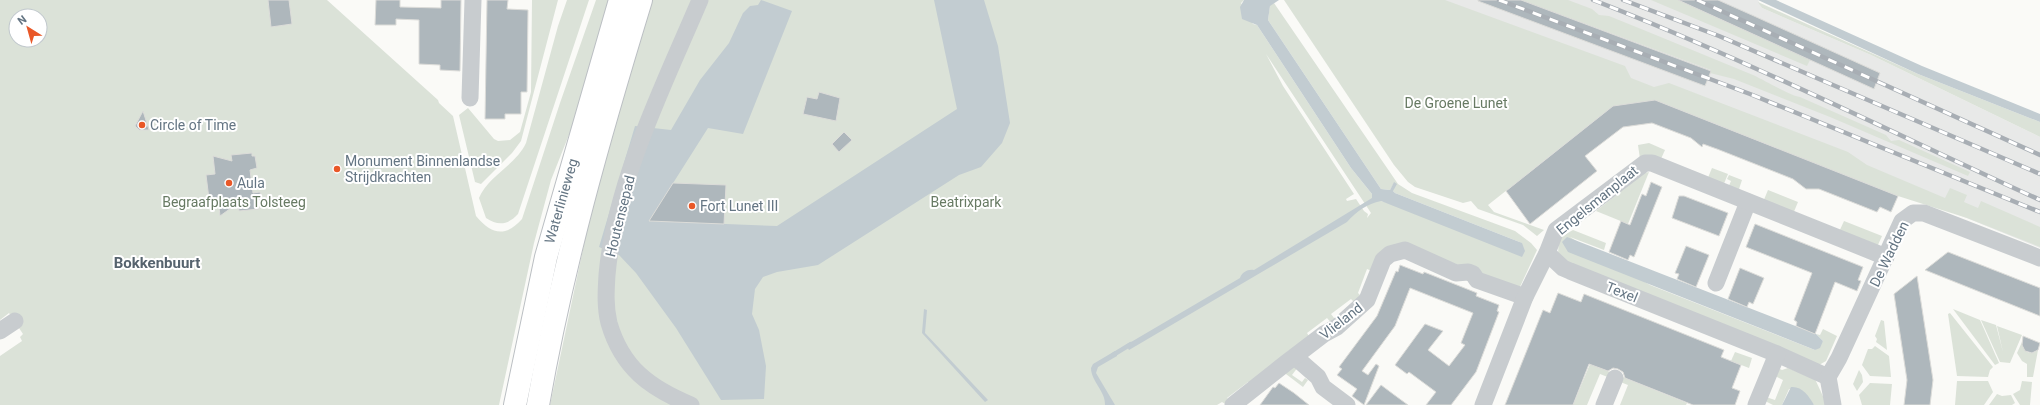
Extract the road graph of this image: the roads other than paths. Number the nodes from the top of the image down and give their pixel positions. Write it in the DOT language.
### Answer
graph roads {
  1 [pos="473,0"];
  2 [pos="620,0"];
  3 [pos="641,0"];
  4 [pos="700,0"];
  5 [pos="470,98"];
  6 [pos="1748,202"];
  7 [pos="1547,253"];
  8 [pos="1886,257"];
  9 [pos="2040,258"];
  10 [pos="1716,283"];
  11 [pos="1525,297"];
  12 [pos="15,321"];
  13 [pos="0,331"];
  14 [pos="1777,354"];
  15 [pos="1295,357"];
  16 [pos="1828,377"];
  17 [pos="1615,378"];
  18 [pos="515,405"];
  19 [pos="538,405"];
  20 [pos="691,405"];
  21 [pos="1233,405"];
  22 [pos="1346,405"];
  23 [pos="1483,405"];
  24 [pos="1604,405"];
  25 [pos="1756,405"];
  26 [pos="1832,405"];
  1 -- 5 [label="street"];
  2 -- 18 [label="main road, Waterlinieweg"];
  3 -- 19 [label="main road, Waterlinieweg"];
  4 -- 20 [label="street, Houtensepad"];
  6 -- 7 [label="street, Engelsmanplaat"];
  6 -- 8 [label="street, Engelsmanplaat"];
  6 -- 10 [label="street"];
  7 -- 11 [label="street"];
  7 -- 14 [label="street, Texel"];
  8 -- 9 [label="street, De Wadden"];
  8 -- 16 [label="street, De Wadden"];
  11 -- 15 [label="street, Vlieland"];
  11 -- 23 [label="street"];
  12 -- 13 [label="street"];
  14 -- 16 [label="street, Texel"];
  14 -- 25 [label="street"];
  15 -- 21 [label="street, Vlieland"];
  15 -- 22 [label="street"];
  16 -- 26 [label="street"];
  17 -- 24 [label="street"];
}
